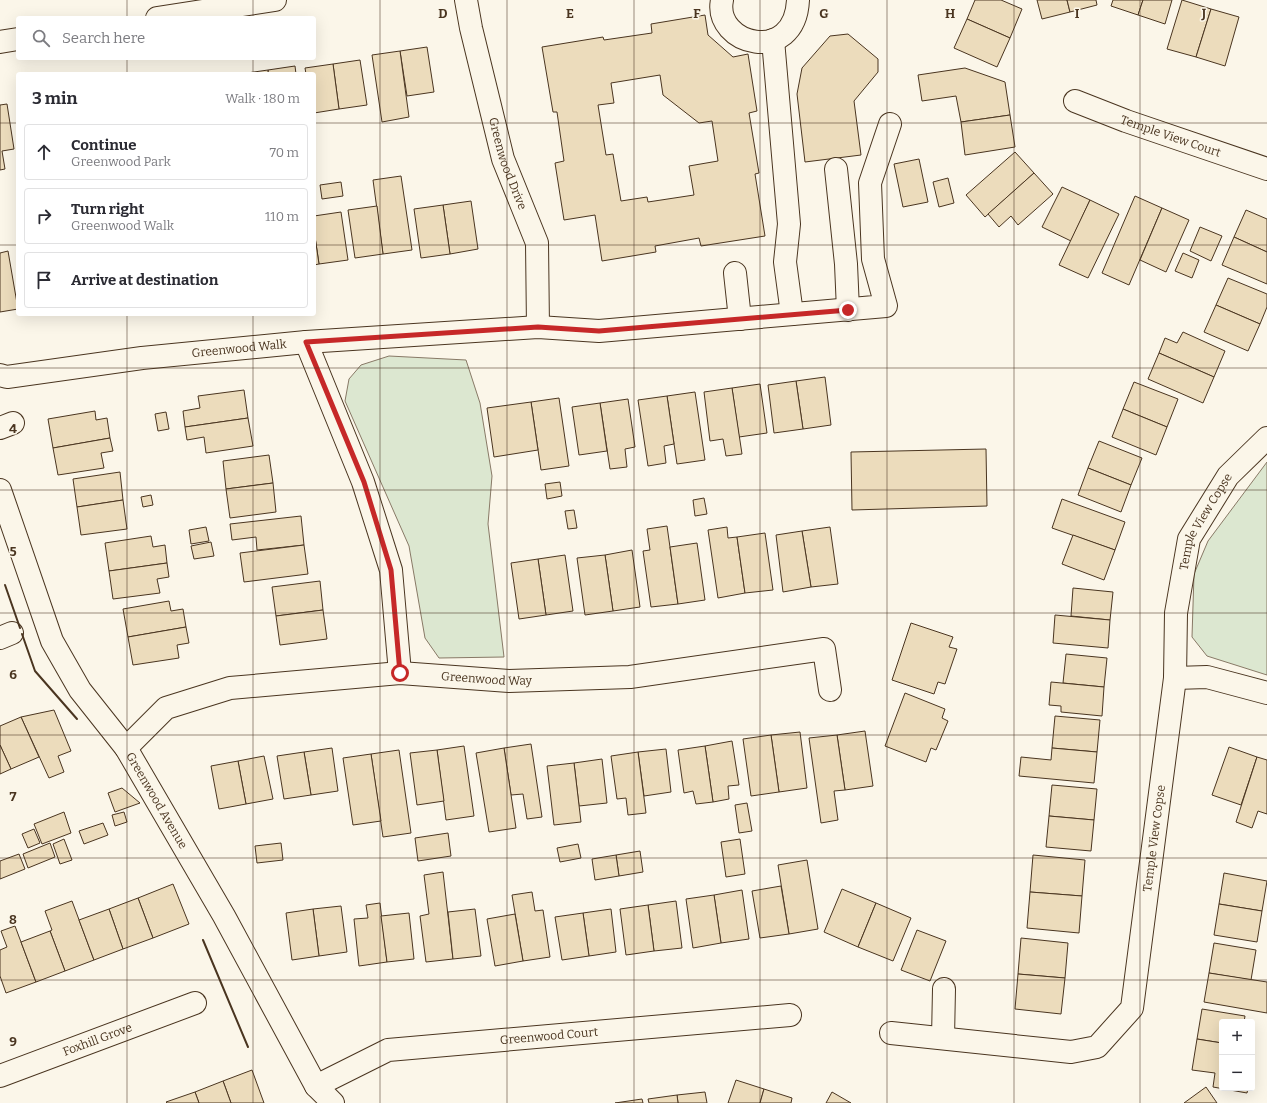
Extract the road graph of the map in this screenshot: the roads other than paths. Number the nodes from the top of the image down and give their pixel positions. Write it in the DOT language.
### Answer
graph roads {
  1 [pos="276,0"];
  2 [pos="466,0"];
  3 [pos="722,0"];
  4 [pos="798,0"];
  5 [pos="170,16"];
  6 [pos="16,39"];
  7 [pos="773,40"];
  8 [pos="0,42"];
  9 [pos="1075,101"];
  10 [pos="890,124"];
  11 [pos="836,169"];
  12 [pos="1267,169"];
  13 [pos="735,273"];
  14 [pos="848,310"];
  15 [pos="792,314"];
  16 [pos="740,319"];
  17 [pos="538,327"];
  18 [pos="306,342"];
  19 [pos="0,376"];
  20 [pos="1267,438"];
  21 [pos="0,490"];
  22 [pos="400,673"];
  23 [pos="1175,678"];
  24 [pos="830,690"];
  25 [pos="1267,693"];
  26 [pos="126,748"];
  27 [pos="944,989"];
  28 [pos="195,1003"];
  29 [pos="790,1015"];
  30 [pos="891,1033"];
  31 [pos="942,1038"];
  32 [pos="0,1076"];
  33 [pos="316,1086"];
  34 [pos="333,1103"];
  1 -- 5 [label="street"];
  2 -- 17 [label="street, Greenwood Drive"];
  3 -- 7 [label="street"];
  4 -- 7 [label="street"];
  6 -- 8 [label="street"];
  7 -- 15 [label="street"];
  9 -- 12 [label="street, Temple View Court"];
  10 -- 14 [label="street, Greenwood Walk"];
  11 -- 14 [label="street"];
  13 -- 16 [label="street"];
  14 -- 15 [label="street, Greenwood Walk"];
  15 -- 16 [label="street, Greenwood Walk"];
  16 -- 17 [label="street, Greenwood Walk"];
  17 -- 18 [label="street, Greenwood Walk"];
  18 -- 19 [label="street, Greenwood Walk"];
  18 -- 22 [label="street"];
  20 -- 23 [label="street, Temple View Copse"];
  21 -- 26 [label="street, Greenwood Avenue"];
  22 -- 24 [label="street, Greenwood Way"];
  22 -- 26 [label="street, Greenwood Way"];
  23 -- 25 [label="street"];
  23 -- 31 [label="street, Temple View Copse"];
  26 -- 33 [label="street, Greenwood Avenue"];
  27 -- 31 [label="street"];
  28 -- 32 [label="street, Foxhill Grove"];
  29 -- 33 [label="street, Greenwood Court"];
  30 -- 31 [label="street, Temple View Copse"];
  33 -- 34 [label="street, Greenwood Avenue"];
}
